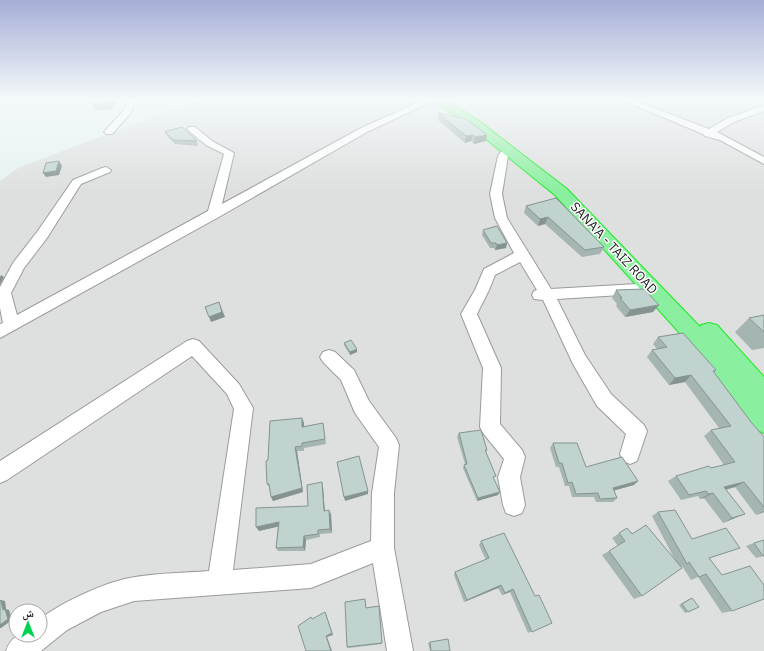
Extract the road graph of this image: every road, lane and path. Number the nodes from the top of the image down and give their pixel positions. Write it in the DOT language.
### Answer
graph roads {
  1 [pos="194,130"];
  2 [pos="363,130"];
  3 [pos="483,130"];
  4 [pos="496,130"];
  5 [pos="699,130"];
  6 [pos="714,130"];
  7 [pos="708,134"];
  8 [pos="508,150"];
  9 [pos="764,161"];
  10 [pos="106,170"];
  11 [pos="213,214"];
  12 [pos="522,255"];
  13 [pos="652,288"];
  14 [pos="543,295"];
  15 [pos="12,325"];
  16 [pos="0,332"];
  17 [pos="329,357"];
  18 [pos="764,394"];
  19 [pos="764,421"];
  20 [pos="630,454"];
  21 [pos="0,473"];
  22 [pos="514,505"];
  23 [pos="382,548"];
  24 [pos="220,583"];
  25 [pos="48,629"];
  26 [pos="30,643"];
  27 [pos="19,651"];
  28 [pos="400,651"];
  1 -- 11 [label="street"];
  2 -- 11 [label="street"];
  3 -- 8 [label="highway, SANA'A - TAIZ ROAD"];
  4 -- 18 [label="highway, SANA'A - TAIZ ROAD"];
  5 -- 7 [label="street"];
  6 -- 7 [label="street"];
  7 -- 9 [label="street"];
  8 -- 12 [label="street"];
  8 -- 13 [label="highway, SANA'A - TAIZ ROAD"];
  10 -- 15 [label="street"];
  11 -- 15 [label="street"];
  12 -- 14 [label="street"];
  12 -- 22 [label="street"];
  13 -- 14 [label="street"];
  13 -- 19 [label="highway, SANA'A - TAIZ ROAD"];
  14 -- 20 [label="street"];
  15 -- 16 [label="street"];
  17 -- 23 [label="street"];
  21 -- 24 [label="street"];
  23 -- 24 [label="street"];
  23 -- 28 [label="street"];
  24 -- 25 [label="street"];
  26 -- 27 [label="street"];
}
